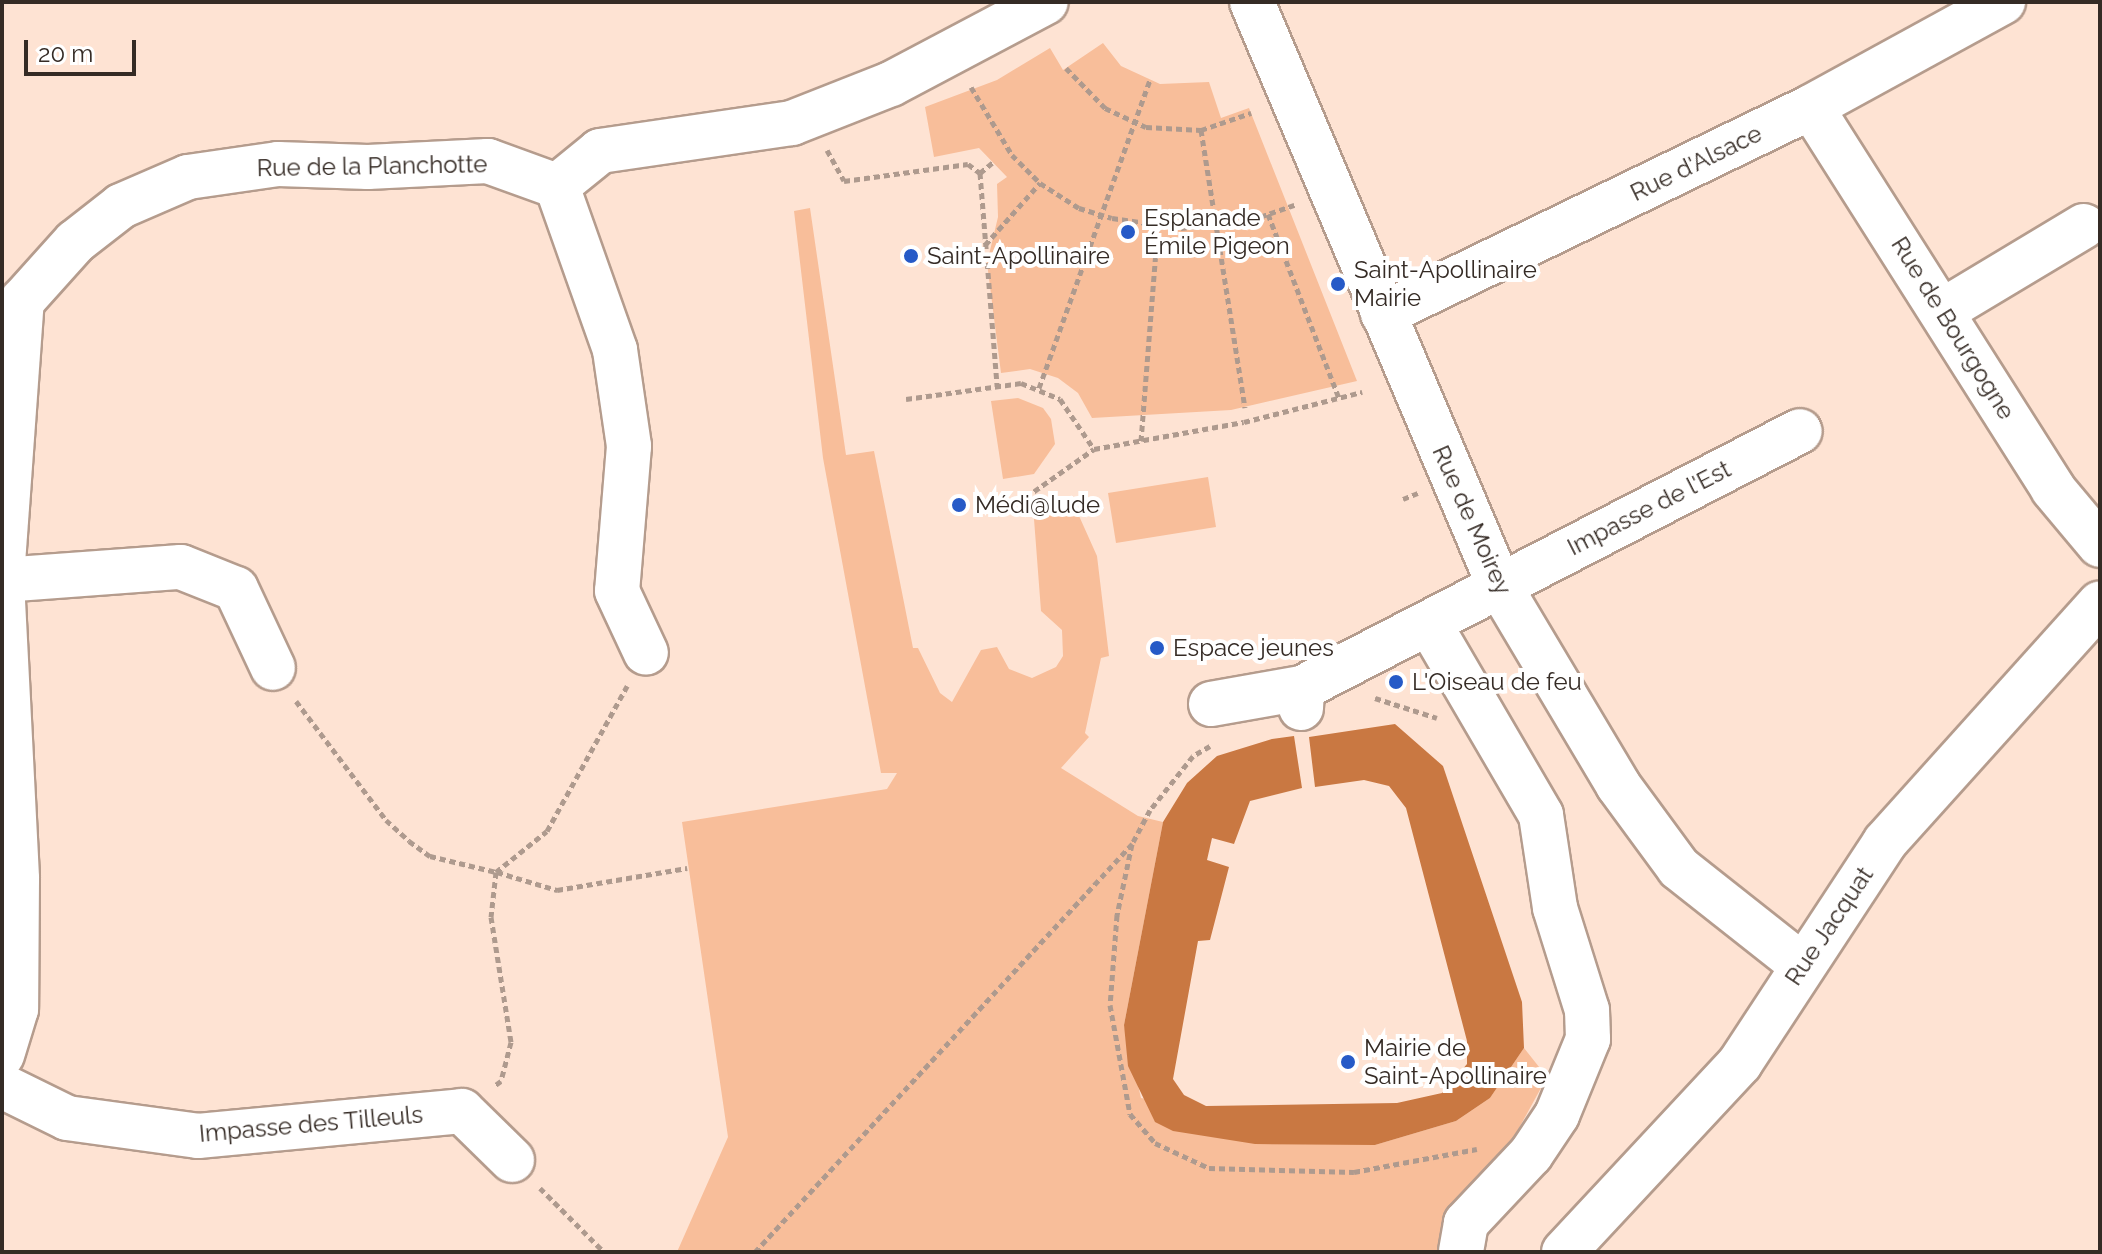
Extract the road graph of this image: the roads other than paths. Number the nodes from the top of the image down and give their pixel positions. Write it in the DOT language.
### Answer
graph roads {
  1 [pos="1046,2"];
  2 [pos="1252,2"];
  3 [pos="2003,2"];
  4 [pos="1811,107"];
  5 [pos="557,186"];
  6 [pos="2084,226"];
  7 [pos="12,298"];
  8 [pos="1944,310"];
  9 [pos="1383,314"];
  10 [pos="1800,431"];
  11 [pos="2100,545"];
  12 [pos="2,579"];
  13 [pos="1499,585"];
  14 [pos="2100,603"];
  15 [pos="1430,625"];
  16 [pos="646,653"];
  17 [pos="273,668"];
  18 [pos="1214,723"];
  19 [pos="1802,965"];
  20 [pos="2,1055"];
  21 [pos="2,1086"];
  22 [pos="512,1160"];
  23 [pos="1461,1252"];
  24 [pos="1564,1252"];
  1 -- 5 [label="street"];
  2 -- 9 [label="street, Rue de Moirey"];
  3 -- 4 [label="street, Rue d'Alsace"];
  4 -- 8 [label="street, Rue de Bourgogne"];
  4 -- 9 [label="street, Rue d'Alsace"];
  5 -- 7 [label="street, Rue de la Planchotte"];
  5 -- 16 [label="street"];
  6 -- 8 [label="street"];
  7 -- 12 [label="street, Rue de la Planchotte"];
  8 -- 11 [label="street, Rue de Bourgogne"];
  9 -- 13 [label="street, Rue de Moirey"];
  10 -- 13 [label="street, Impasse de l'Est"];
  12 -- 17 [label="street"];
  12 -- 20 [label="street, Rue de la Planchotte"];
  13 -- 15 [label="street, Impasse de l'Est"];
  13 -- 19 [label="street, Rue de Moirey"];
  14 -- 19 [label="street, Rue Jacquat"];
  15 -- 18 [label="street, Impasse de l'Est"];
  15 -- 23 [label="street"];
  19 -- 24 [label="street, Rue Jacquat"];
  21 -- 22 [label="street, Impasse des Tilleuls"];
}
